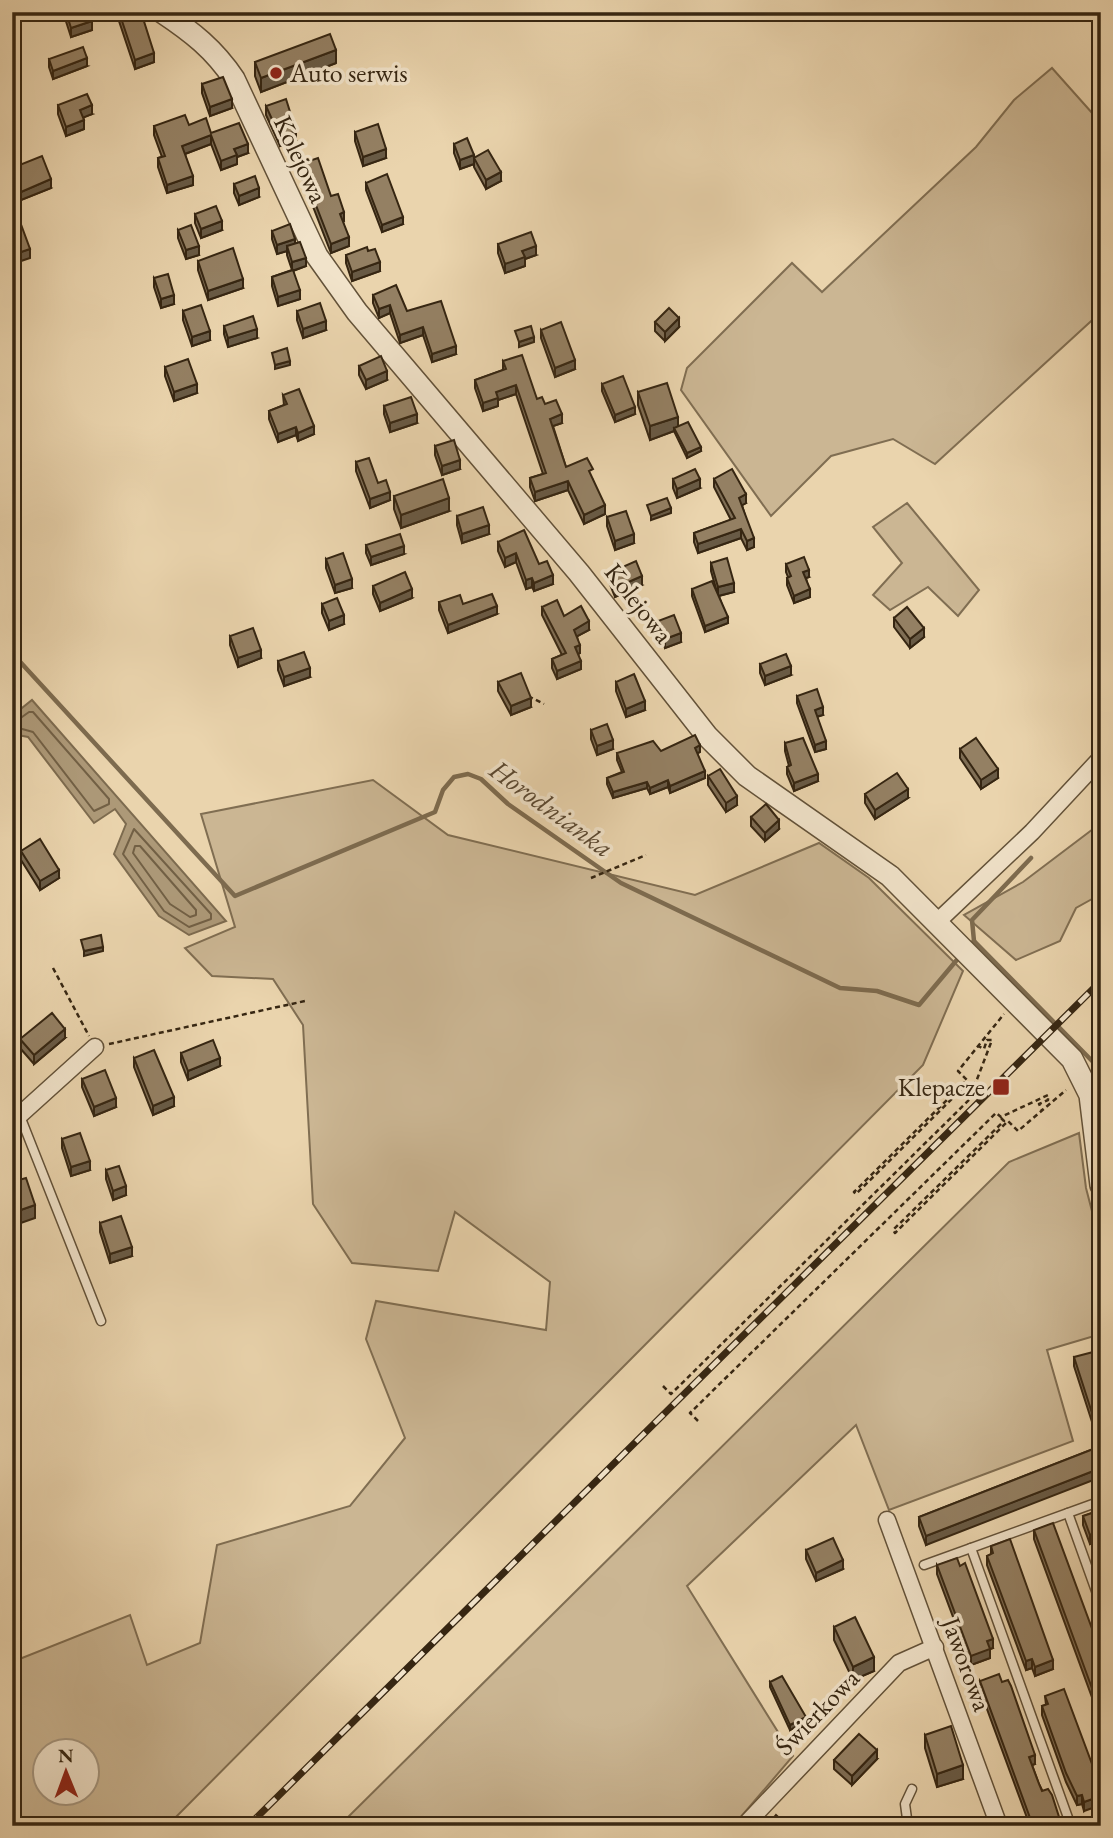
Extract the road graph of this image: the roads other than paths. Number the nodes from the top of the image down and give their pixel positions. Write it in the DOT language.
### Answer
graph roads {
  1 [pos="162,12"];
  2 [pos="1101,758"];
  3 [pos="936,923"];
  4 [pos="95,1047"];
  5 [pos="16,1119"];
  6 [pos="1101,1185"];
  7 [pos="101,1321"];
  8 [pos="1101,1501"];
  9 [pos="1068,1513"];
  10 [pos="887,1520"];
  11 [pos="971,1548"];
  12 [pos="924,1565"];
  13 [pos="1101,1605"];
  14 [pos="935,1647"];
  15 [pos="912,1789"];
  16 [pos="744,1826"];
  17 [pos="908,1826"];
  18 [pos="999,1826"];
  19 [pos="1071,1826"];
  1 -- 3 [label="street, Kolejowa"];
  2 -- 3 [label="street"];
  3 -- 6 [label="street, Kolejowa"];
  4 -- 5 [label="street"];
  5 -- 7 [label="lane"];
  8 -- 9 [label="lane"];
  9 -- 11 [label="lane"];
  9 -- 13 [label="lane"];
  10 -- 14 [label="street, Jaworowa"];
  11 -- 12 [label="lane"];
  11 -- 19 [label="lane"];
  14 -- 16 [label="street, Świerkowa"];
  14 -- 18 [label="street, Jaworowa"];
  15 -- 17 [label="lane"];
}
